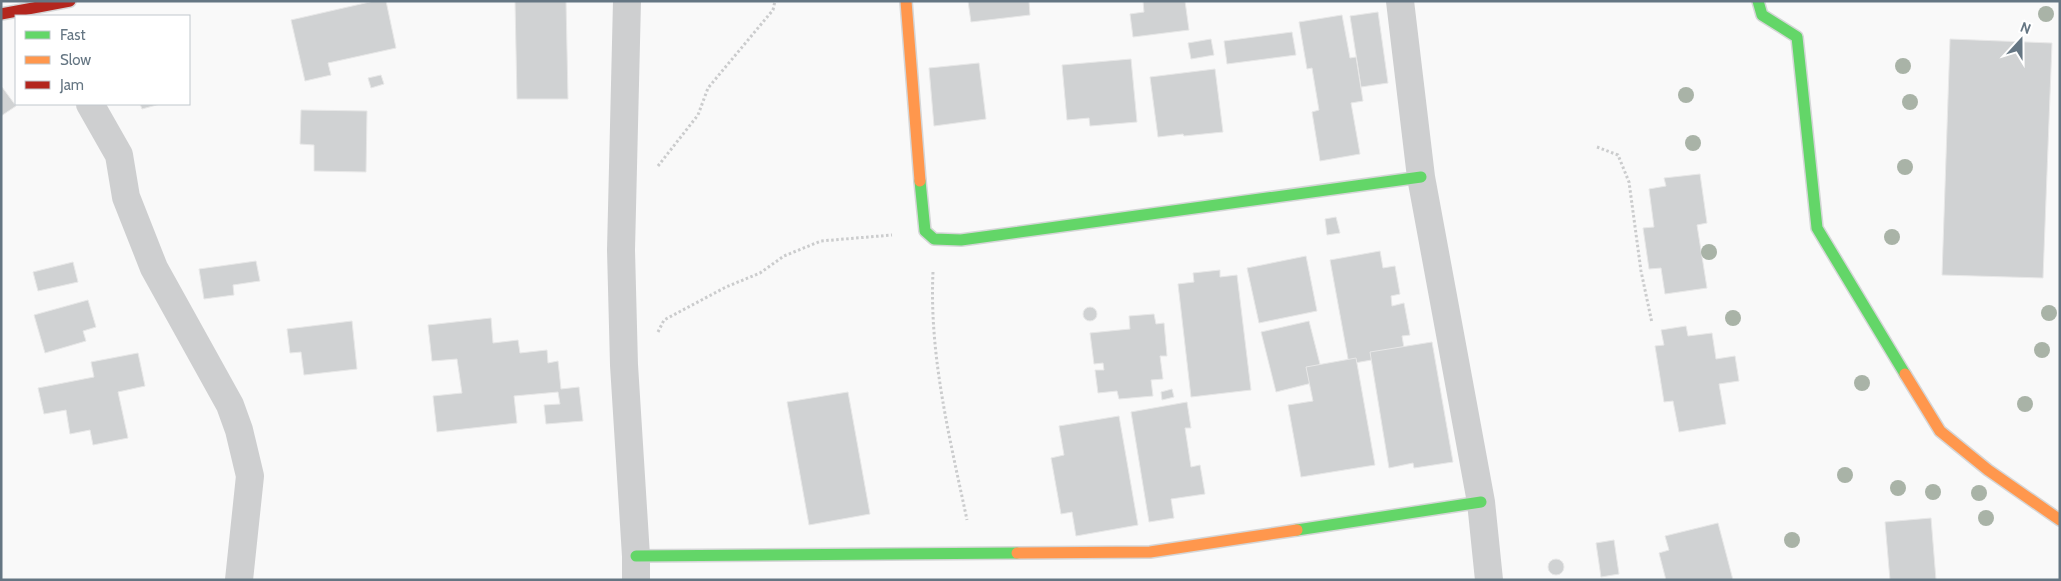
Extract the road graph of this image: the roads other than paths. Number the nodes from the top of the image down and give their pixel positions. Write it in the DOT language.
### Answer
graph roads {
  1 [pos="70,1"];
  2 [pos="627,1"];
  3 [pos="906,1"];
  4 [pos="1400,1"];
  5 [pos="1758,1"];
  6 [pos="14,13"];
  7 [pos="91,105"];
  8 [pos="1420,177"];
  9 [pos="1481,502"];
  10 [pos="2060,520"];
  11 [pos="636,568"];
  12 [pos="239,580"];
  13 [pos="1489,580"];
  1 -- 6 [label="street"];
  2 -- 11 [label="street"];
  3 -- 8 [label="street"];
  4 -- 8 [label="street"];
  5 -- 10 [label="street"];
  7 -- 12 [label="street"];
  8 -- 9 [label="street"];
  9 -- 11 [label="street"];
  9 -- 13 [label="street"];
}
